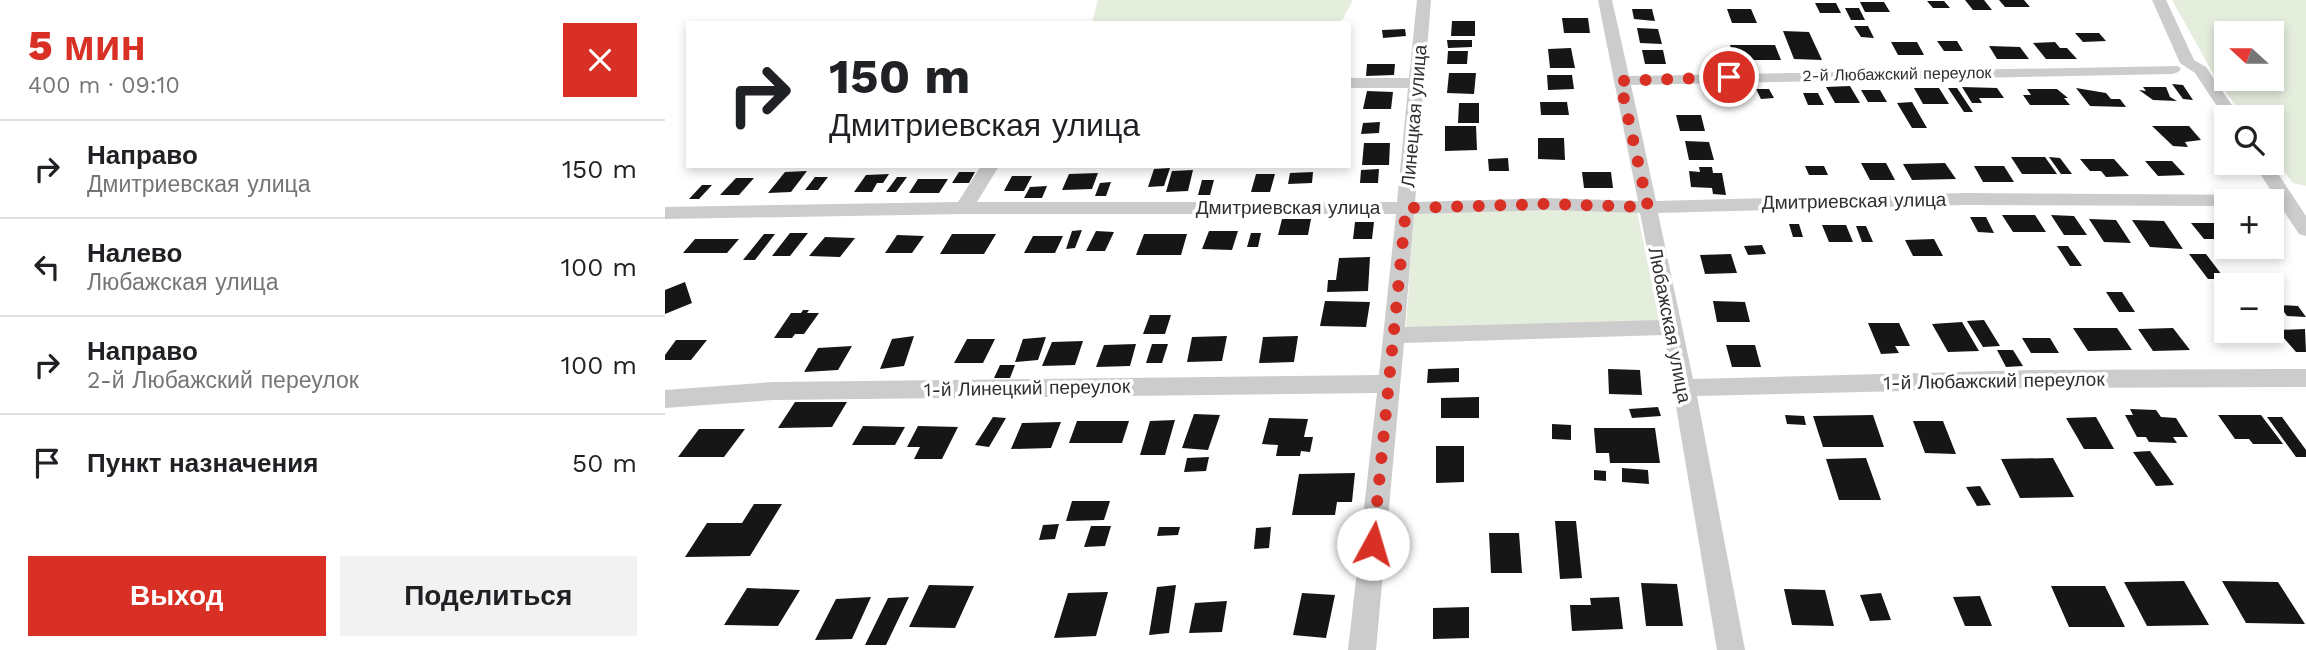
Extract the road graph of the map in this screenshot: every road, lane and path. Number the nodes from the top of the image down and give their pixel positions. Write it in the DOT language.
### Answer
graph roads {
  1 [pos="1424,0"];
  2 [pos="1605,0"];
  3 [pos="2159,0"];
  4 [pos="2173,69"];
  5 [pos="1620,81"];
  6 [pos="1351,83"];
  7 [pos="1418,83"];
  8 [pos="2224,105"];
  9 [pos="989,168"];
  10 [pos="2270,175"];
  11 [pos="2288,201"];
  12 [pos="1648,207"];
  13 [pos="964,208"];
  14 [pos="1406,208"];
  15 [pos="665,212"];
  16 [pos="2306,230"];
  17 [pos="1673,327"];
  18 [pos="1394,335"];
  19 [pos="2306,377"];
  20 [pos="1389,384"];
  21 [pos="1682,388"];
  22 [pos="665,399"];
  23 [pos="1362,650"];
  24 [pos="1731,650"];
  1 -- 7 [label="street, Линецкая улица"];
  2 -- 5 [label="street, Любажская улица"];
  3 -- 8 [label="street"];
  4 -- 5 [label="street, 2-й Любажский переулок"];
  5 -- 12 [label="street, Любажская улица"];
  6 -- 7 [label="street"];
  7 -- 14 [label="street, Линецкая улица"];
  9 -- 13 [label="street"];
  10 -- 11 [label="street"];
  11 -- 12 [label="street, Дмитриевская улица"];
  11 -- 16 [label="street"];
  12 -- 14 [label="street, Дмитриевская улица"];
  12 -- 17 [label="street, Любажская улица"];
  13 -- 14 [label="street, Дмитриевская улица"];
  13 -- 15 [label="street, Дмитриевская улица"];
  14 -- 18 [label="street, Линецкая улица"];
  17 -- 18 [label="street"];
  17 -- 21 [label="street, Любажская улица"];
  18 -- 20 [label="street, Линецкая улица"];
  19 -- 21 [label="street, 1-й Любажский переулок"];
  20 -- 22 [label="street, 1-й Линецкий переулок"];
  20 -- 23 [label="street, Линецкая улица"];
  21 -- 24 [label="street, Любажская улица"];
}
